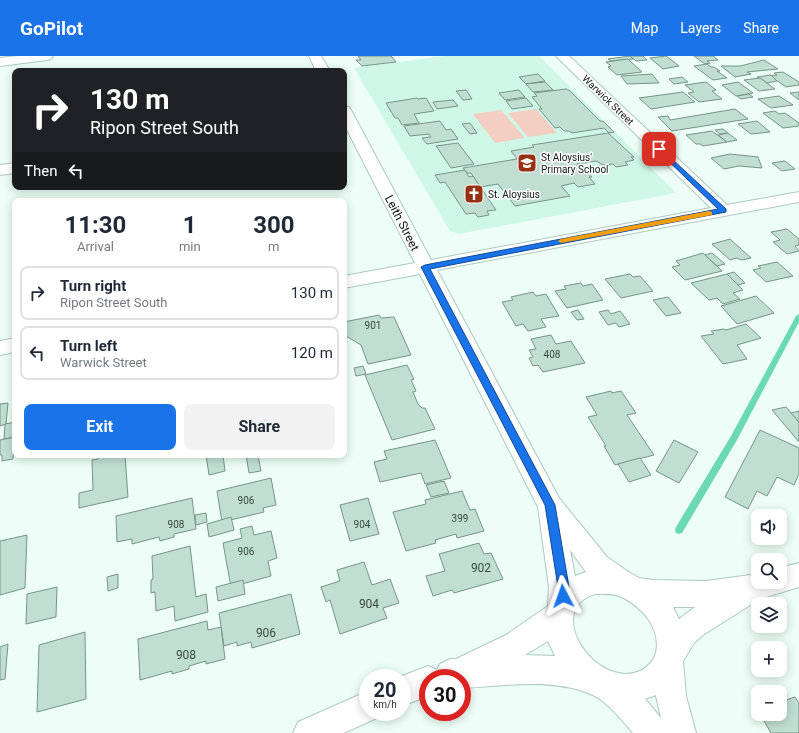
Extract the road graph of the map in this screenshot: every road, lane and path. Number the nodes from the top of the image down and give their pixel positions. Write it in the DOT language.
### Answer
graph roads {
  1 [pos="47,56"];
  2 [pos="315,56"];
  3 [pos="562,56"];
  4 [pos="0,62"];
  5 [pos="321,68"];
  6 [pos="347,119"];
  7 [pos="12,168"];
  8 [pos="0,170"];
  9 [pos="799,196"];
  10 [pos="723,210"];
  11 [pos="425,267"];
  12 [pos="347,281"];
  13 [pos="12,346"];
  14 [pos="0,348"];
  15 [pos="550,505"];
  16 [pos="799,575"];
  17 [pos="787,578"];
  18 [pos="751,587"];
  19 [pos="633,589"];
  20 [pos="757,589"];
  21 [pos="561,610"];
  22 [pos="670,657"];
  23 [pos="461,669"];
  24 [pos="471,675"];
  25 [pos="599,682"];
  26 [pos="359,710"];
  27 [pos="309,733"];
  28 [pos="652,733"];
  29 [pos="680,733"];
  1 -- 4 [label="street"];
  2 -- 5 [label="street"];
  3 -- 10 [label="street, Warwick Street"];
  6 -- 11 [label="street, Leith Street"];
  7 -- 8 [label="street"];
  9 -- 10 [label="street"];
  10 -- 11 [label="street"];
  11 -- 12 [label="street"];
  11 -- 15 [label="street, Leith Street"];
  13 -- 14 [label="street"];
  15 -- 19 [label="street, Leith Street"];
  15 -- 21 [label="street, Leith Street"];
  16 -- 17 [label="street"];
  18 -- 19 [label="street"];
  19 -- 21 [label="street"];
  19 -- 22 [label="street"];
  20 -- 22 [label="street"];
  21 -- 23 [label="street"];
  21 -- 25 [label="street"];
  22 -- 25 [label="street"];
  22 -- 29 [label="street"];
  24 -- 25 [label="street"];
  25 -- 28 [label="street"];
  26 -- 27 [label="street"];
}
